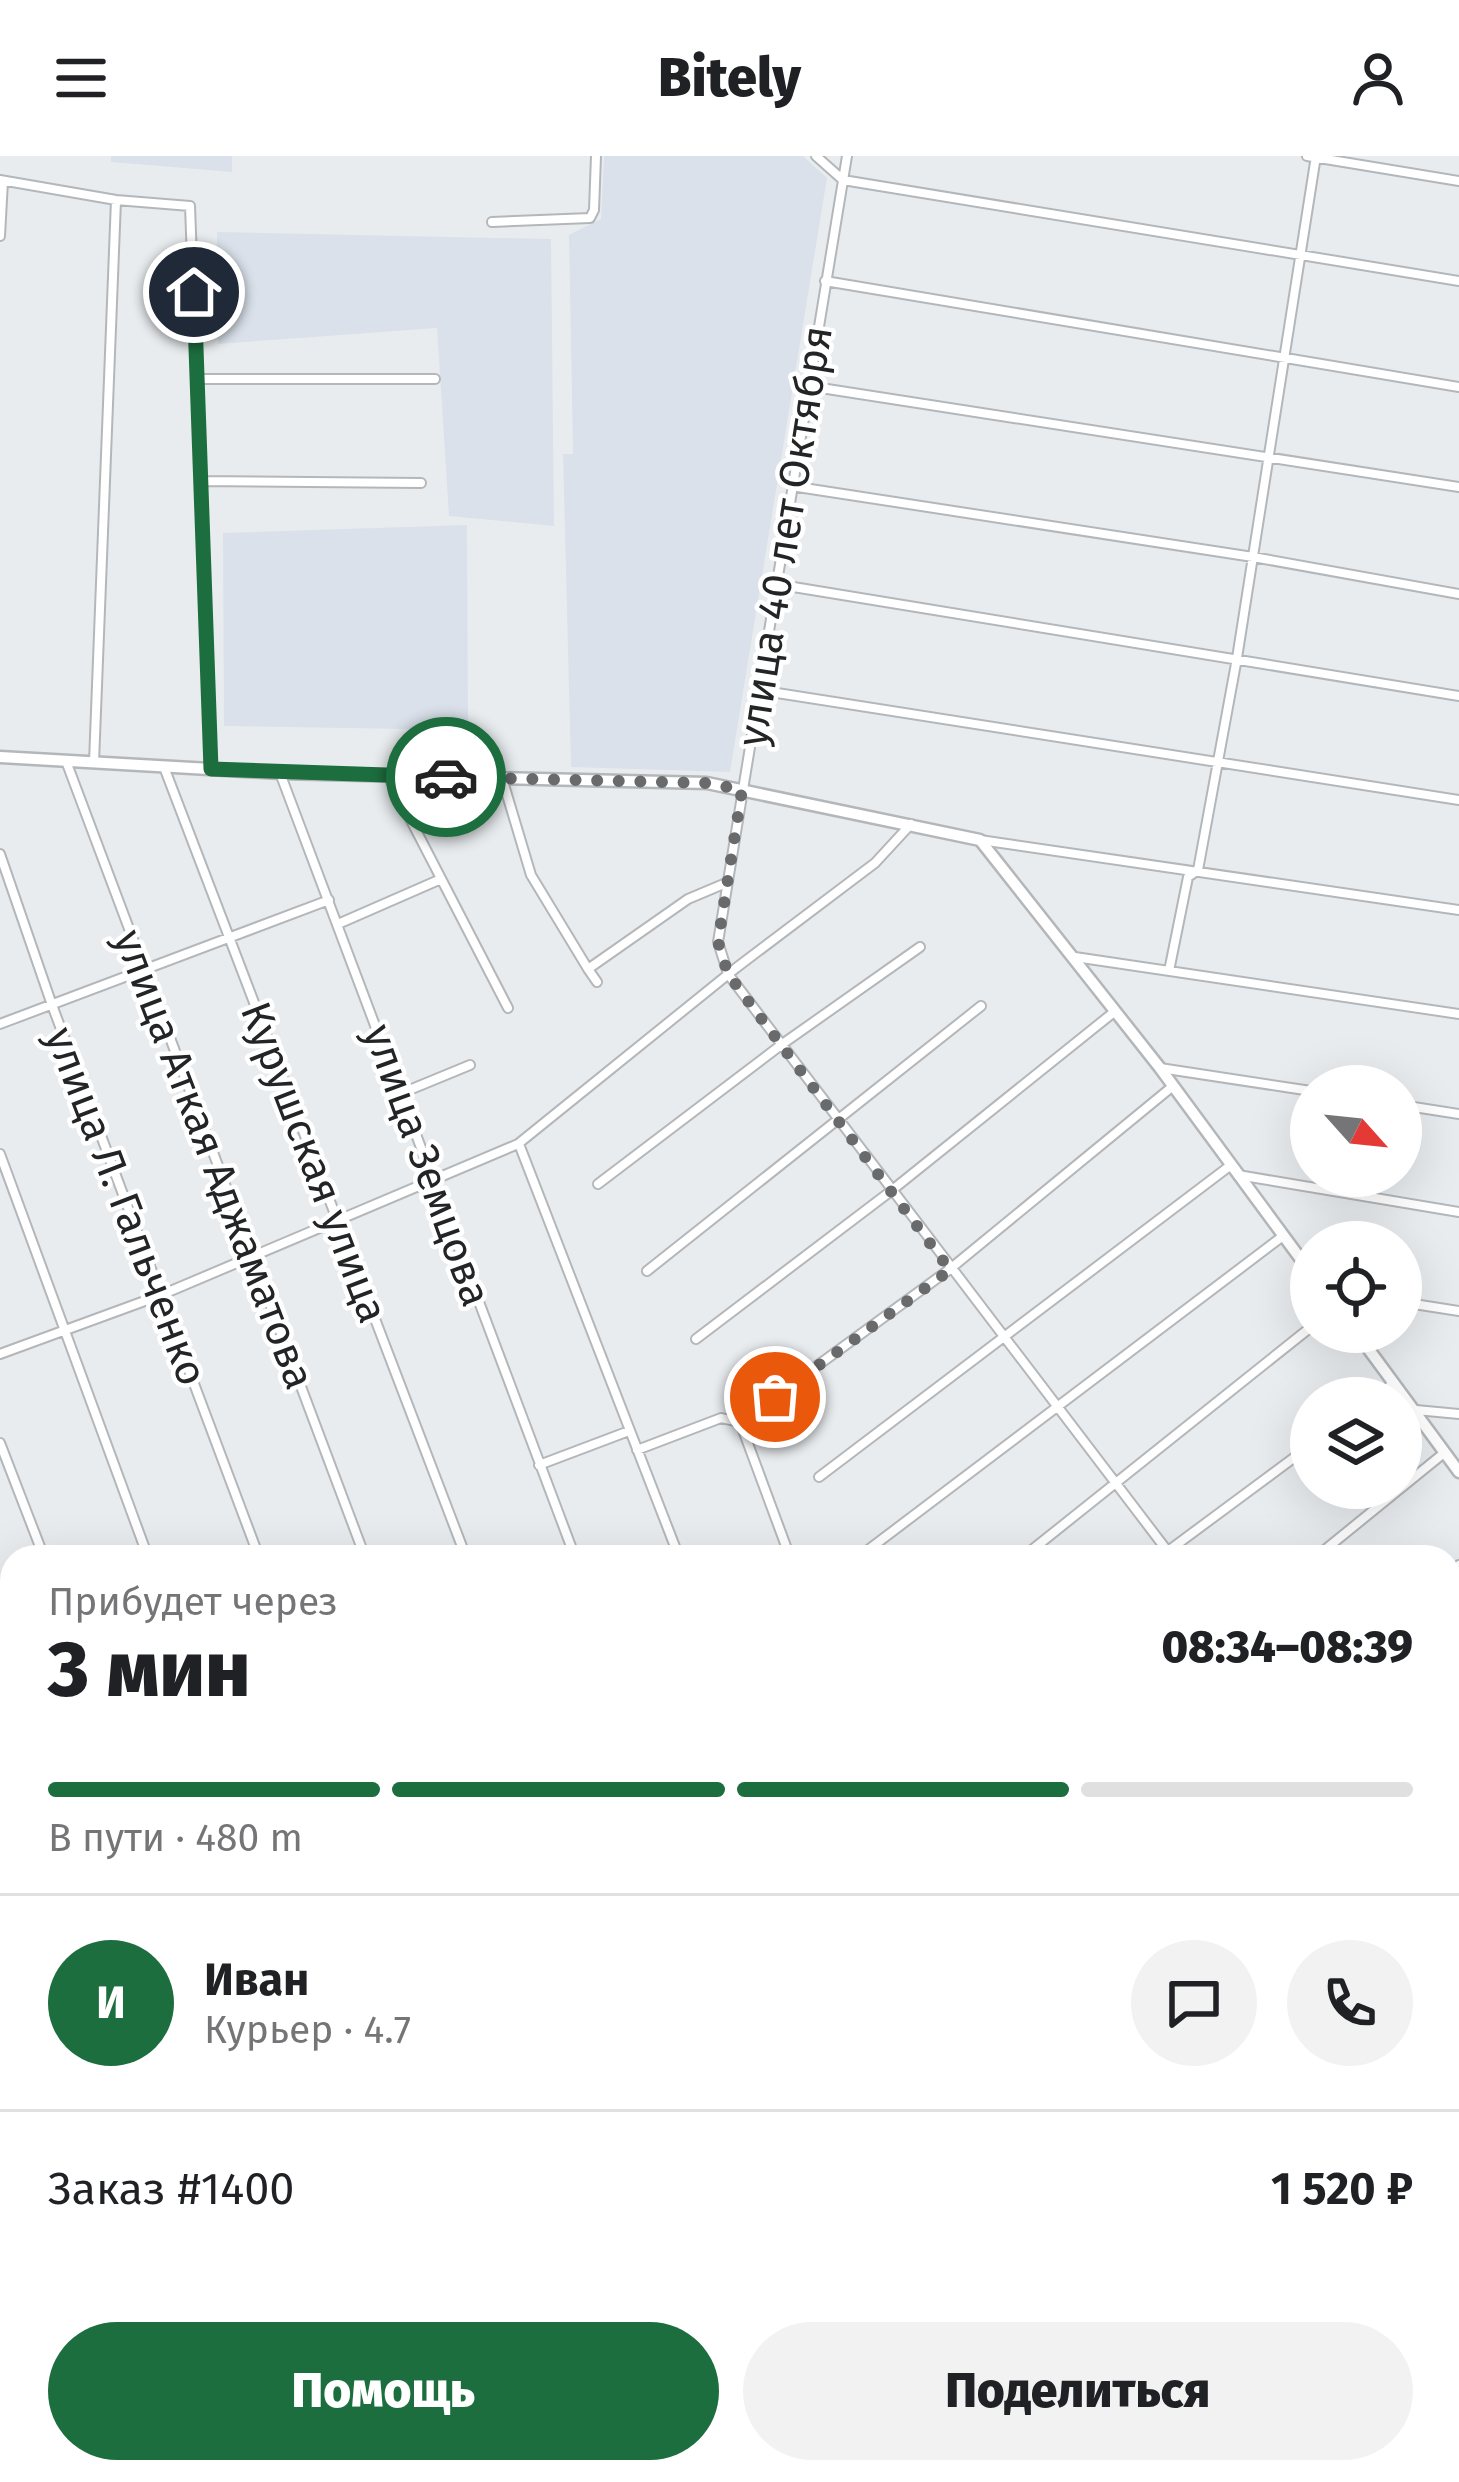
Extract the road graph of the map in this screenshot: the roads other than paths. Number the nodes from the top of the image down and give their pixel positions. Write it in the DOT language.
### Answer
graph roads {
  1 [pos="596,156"];
  2 [pos="816,156"];
  3 [pos="847,156"];
  4 [pos="1307,156"];
  5 [pos="1316,157"];
  6 [pos="843,180"];
  7 [pos="1,181"];
  8 [pos="1459,181"];
  9 [pos="116,200"];
  10 [pos="492,223"];
  11 [pos="0,236"];
  12 [pos="1300,256"];
  13 [pos="825,281"];
  14 [pos="1459,281"];
  15 [pos="1284,360"];
  16 [pos="197,379"];
  17 [pos="435,379"];
  18 [pos="808,386"];
  19 [pos="1459,387"];
  20 [pos="1268,457"];
  21 [pos="200,481"];
  22 [pos="421,483"];
  23 [pos="791,486"];
  24 [pos="1459,487"];
  25 [pos="1253,557"];
  26 [pos="775,584"];
  27 [pos="1459,594"];
  28 [pos="1237,658"];
  29 [pos="758,690"];
  30 [pos="1459,696"];
  31 [pos="0,757"];
  32 [pos="66,760"];
  33 [pos="94,762"];
  34 [pos="1218,763"];
  35 [pos="164,766"];
  36 [pos="211,769"];
  37 [pos="280,773"];
  38 [pos="388,775"];
  39 [pos="502,778"];
  40 [pos="742,790"];
  41 [pos="1459,800"];
  42 [pos="912,823"];
  43 [pos="980,840"];
  44 [pos="0,854"];
  45 [pos="1198,870"];
  46 [pos="441,879"];
  47 [pos="728,883"];
  48 [pos="329,900"];
  49 [pos="1459,910"];
  50 [pos="338,924"];
  51 [pos="227,937"];
  52 [pos="920,946"];
  53 [pos="1073,957"];
  54 [pos="588,969"];
  55 [pos="144,970"];
  56 [pos="1169,971"];
  57 [pos="728,974"];
  58 [pos="597,982"];
  59 [pos="52,1004"];
  60 [pos="981,1006"];
  61 [pos="508,1008"];
  62 [pos="1114,1012"];
  63 [pos="1459,1014"];
  64 [pos="0,1024"];
  65 [pos="781,1045"];
  66 [pos="470,1065"];
  67 [pos="1160,1068"];
  68 [pos="1172,1086"];
  69 [pos="1290,1087"];
  70 [pos="402,1093"];
  71 [pos="1422,1108"];
  72 [pos="1459,1114"];
  73 [pos="836,1118"];
  74 [pos="518,1144"];
  75 [pos="0,1154"];
  76 [pos="1234,1170"];
  77 [pos="434,1180"];
  78 [pos="598,1184"];
  79 [pos="891,1191"];
  80 [pos="1459,1213"];
  81 [pos="337,1220"];
  82 [pos="1283,1236"];
  83 [pos="1290,1245"];
  84 [pos="252,1257"];
  85 [pos="950,1270"];
  86 [pos="646,1271"];
  87 [pos="160,1295"];
  88 [pos="1422,1305"];
  89 [pos="1459,1311"];
  90 [pos="65,1331"];
  91 [pos="1005,1337"];
  92 [pos="696,1340"];
  93 [pos="1290,1344"];
  94 [pos="0,1354"];
  95 [pos="1057,1409"];
  96 [pos="1422,1410"];
  97 [pos="1459,1414"];
  98 [pos="1422,1418"];
  99 [pos="740,1423"];
  100 [pos="629,1431"];
  101 [pos="0,1443"];
  102 [pos="637,1450"];
  103 [pos="1445,1452"];
  104 [pos="1290,1461"];
  105 [pos="539,1465"];
  106 [pos="1459,1472"];
  107 [pos="819,1477"];
  108 [pos="1116,1485"];
  109 [pos="39,1545"];
  110 [pos="144,1545"];
  111 [pos="254,1545"];
  112 [pos="360,1545"];
  113 [pos="461,1545"];
  114 [pos="569,1545"];
  115 [pos="674,1545"];
  116 [pos="786,1545"];
  117 [pos="875,1545"];
  118 [pos="1038,1545"];
  119 [pos="1159,1545"];
  120 [pos="1179,1545"];
  121 [pos="1331,1545"];
  1 -- 10 [label="street"];
  2 -- 6 [label="street"];
  3 -- 6 [label="street, улица 40 лет Октября"];
  4 -- 5 [label="street"];
  5 -- 8 [label="street"];
  5 -- 12 [label="street"];
  6 -- 12 [label="street"];
  6 -- 13 [label="street, улица 40 лет Октября"];
  7 -- 9 [label="street"];
  7 -- 11 [label="street"];
  9 -- 16 [label="street"];
  9 -- 33 [label="street"];
  12 -- 14 [label="street"];
  12 -- 15 [label="street"];
  13 -- 15 [label="street"];
  13 -- 18 [label="street, улица 40 лет Октября"];
  15 -- 19 [label="street"];
  15 -- 20 [label="street"];
  16 -- 17 [label="street"];
  16 -- 21 [label="street"];
  18 -- 20 [label="street"];
  18 -- 23 [label="street, улица 40 лет Октября"];
  20 -- 24 [label="street"];
  20 -- 25 [label="street"];
  21 -- 22 [label="street"];
  21 -- 36 [label="street"];
  23 -- 25 [label="street"];
  23 -- 26 [label="street, улица 40 лет Октября"];
  25 -- 27 [label="street"];
  25 -- 28 [label="street"];
  26 -- 28 [label="street"];
  26 -- 29 [label="street, улица 40 лет Октября"];
  28 -- 30 [label="street"];
  28 -- 34 [label="street"];
  29 -- 34 [label="street"];
  29 -- 40 [label="street, улица 40 лет Октября"];
  31 -- 32 [label="street"];
  32 -- 33 [label="street"];
  32 -- 55 [label="street, улица Аткая Аджаматова"];
  33 -- 35 [label="street"];
  34 -- 41 [label="street"];
  34 -- 45 [label="street"];
  35 -- 36 [label="street"];
  35 -- 51 [label="street, Курушская улица"];
  36 -- 37 [label="street"];
  37 -- 38 [label="street"];
  37 -- 48 [label="street, улица Земцова"];
  38 -- 39 [label="street"];
  38 -- 46 [label="street"];
  39 -- 40 [label="street"];
  39 -- 54 [label="street"];
  40 -- 42 [label="street"];
  40 -- 47 [label="street, улица 40 лет Октября"];
  42 -- 43 [label="street"];
  42 -- 57 [label="street"];
  43 -- 45 [label="street"];
  43 -- 53 [label="street"];
  44 -- 59 [label="street, улица Л. Гальченко"];
  45 -- 49 [label="street"];
  45 -- 56 [label="street"];
  46 -- 50 [label="street"];
  46 -- 61 [label="street"];
  47 -- 54 [label="street"];
  47 -- 57 [label="street, улица 40 лет Октября"];
  48 -- 50 [label="street, улица Земцова"];
  48 -- 51 [label="street"];
  50 -- 70 [label="street, улица Земцова"];
  51 -- 55 [label="street"];
  51 -- 81 [label="street, Курушская улица"];
  52 -- 65 [label="street"];
  53 -- 56 [label="street"];
  53 -- 62 [label="street"];
  54 -- 58 [label="street"];
  55 -- 59 [label="street"];
  55 -- 84 [label="street, улица Аткая Аджаматова"];
  56 -- 63 [label="street"];
  57 -- 65 [label="street"];
  57 -- 74 [label="street"];
  59 -- 64 [label="street"];
  59 -- 87 [label="street, улица Л. Гальченко"];
  60 -- 73 [label="street"];
  62 -- 67 [label="street"];
  62 -- 79 [label="street"];
  65 -- 73 [label="street"];
  65 -- 78 [label="street"];
  66 -- 70 [label="street"];
  67 -- 68 [label="street"];
  67 -- 69 [label="street"];
  68 -- 76 [label="street"];
  68 -- 85 [label="street"];
  70 -- 77 [label="street, улица Земцова"];
  71 -- 72 [label="street"];
  73 -- 79 [label="street"];
  73 -- 86 [label="street"];
  74 -- 77 [label="street"];
  74 -- 100 [label="street"];
  75 -- 90 [label="street"];
  76 -- 80 [label="street"];
  76 -- 82 [label="street"];
  76 -- 91 [label="street"];
  77 -- 81 [label="street"];
  77 -- 105 [label="street, улица Земцова"];
  79 -- 85 [label="street"];
  79 -- 92 [label="street"];
  81 -- 84 [label="street"];
  81 -- 113 [label="street, Курушская улица"];
  82 -- 83 [label="street"];
  82 -- 95 [label="street"];
  84 -- 87 [label="street"];
  84 -- 112 [label="street, улица Аткая Аджаматова"];
  85 -- 91 [label="street"];
  85 -- 99 [label="street"];
  87 -- 90 [label="street"];
  87 -- 111 [label="street, улица Л. Гальченко"];
  88 -- 89 [label="street"];
  90 -- 94 [label="street"];
  90 -- 110 [label="street"];
  91 -- 95 [label="street"];
  91 -- 107 [label="street"];
  93 -- 108 [label="street"];
  95 -- 108 [label="street"];
  95 -- 117 [label="street"];
  96 -- 97 [label="street"];
  98 -- 103 [label="street"];
  99 -- 102 [label="street"];
  99 -- 116 [label="street"];
  100 -- 102 [label="street"];
  100 -- 105 [label="street"];
  101 -- 109 [label="street"];
  102 -- 115 [label="street"];
  103 -- 106 [label="street"];
  103 -- 121 [label="street"];
  104 -- 120 [label="street"];
  105 -- 114 [label="street, улица Земцова"];
  108 -- 118 [label="street"];
  108 -- 119 [label="street"];
}
